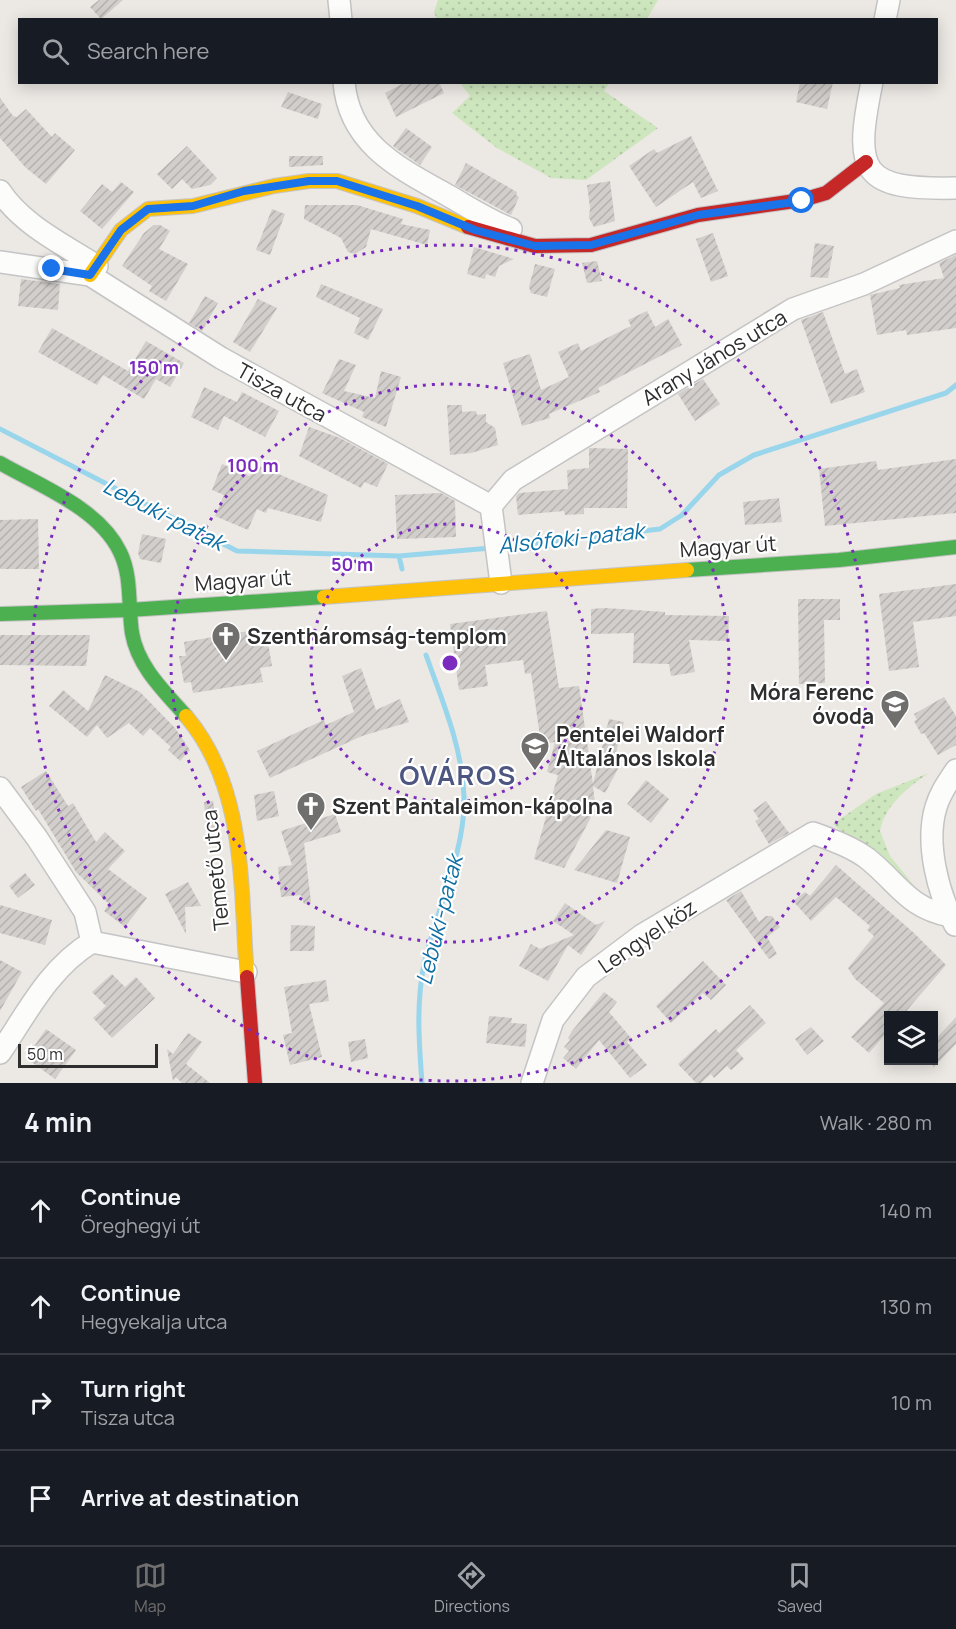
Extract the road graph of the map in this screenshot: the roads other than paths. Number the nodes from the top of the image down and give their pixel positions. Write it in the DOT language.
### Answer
graph roads {
  1 [pos="339,0"];
  2 [pos="889,0"];
  3 [pos="340,18"];
  4 [pos="885,18"];
  5 [pos="344,84"];
  6 [pos="872,84"];
  7 [pos="866,162"];
  8 [pos="337,181"];
  9 [pos="424,183"];
  10 [pos="956,188"];
  11 [pos="0,191"];
  12 [pos="956,241"];
  13 [pos="566,247"];
  14 [pos="0,262"];
  15 [pos="93,270"];
  16 [pos="0,463"];
  17 [pos="491,506"];
  18 [pos="956,547"];
  19 [pos="500,574"];
  20 [pos="129,610"];
  21 [pos="0,614"];
  22 [pos="956,770"];
  23 [pos="0,788"];
  24 [pos="953,922"];
  25 [pos="92,942"];
  26 [pos="246,972"];
  27 [pos="0,1053"];
  28 [pos="255,1083"];
  29 [pos="532,1083"];
  1 -- 3 [label="street"];
  2 -- 4 [label="street"];
  5 -- 9 [label="street"];
  6 -- 7 [label="street"];
  7 -- 10 [label="street"];
  7 -- 13 [label="street"];
  8 -- 9 [label="street"];
  8 -- 13 [label="street"];
  8 -- 15 [label="street"];
  9 -- 13 [label="street"];
  11 -- 15 [label="street"];
  12 -- 17 [label="street, Arany János utca"];
  14 -- 15 [label="street, Tisza utca"];
  15 -- 17 [label="street, Tisza utca"];
  16 -- 20 [label="street, Temető utca"];
  17 -- 19 [label="street"];
  18 -- 19 [label="street, Magyar út"];
  19 -- 20 [label="street, Magyar út"];
  20 -- 21 [label="street, Magyar út"];
  20 -- 26 [label="street, Temető utca"];
  22 -- 24 [label="street"];
  23 -- 25 [label="street"];
  24 -- 29 [label="street, Lengyel köz"];
  25 -- 26 [label="street"];
  25 -- 27 [label="street"];
  26 -- 28 [label="street, Temető utca"];
}
